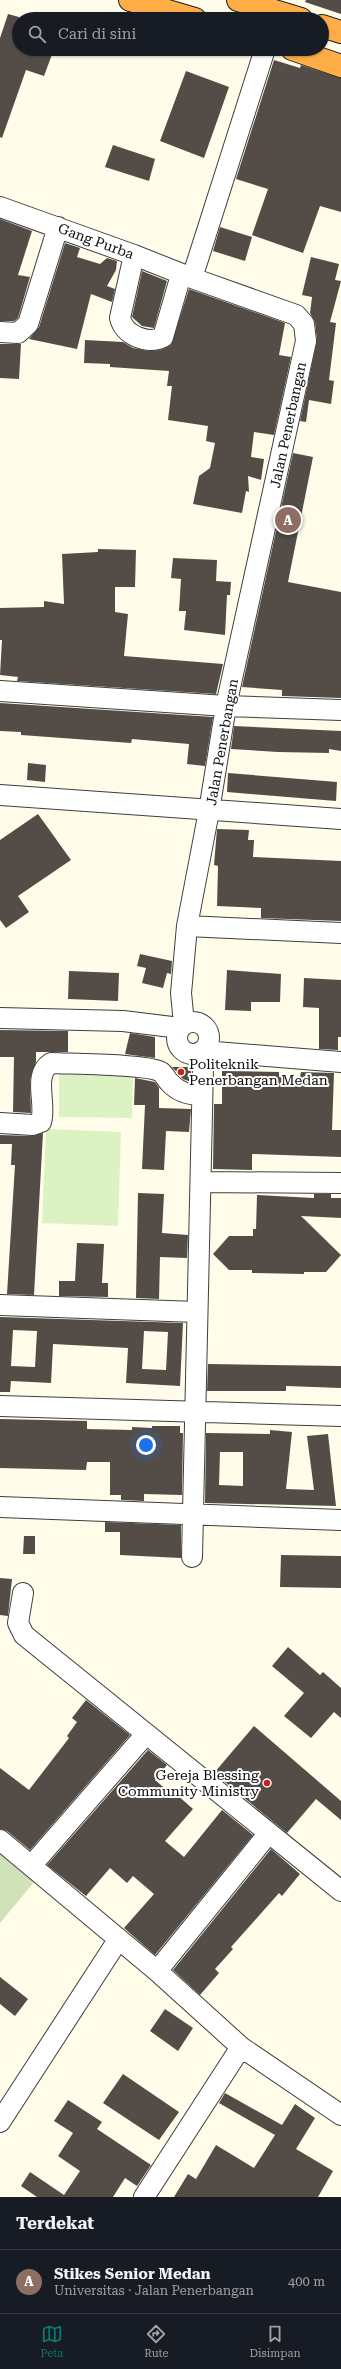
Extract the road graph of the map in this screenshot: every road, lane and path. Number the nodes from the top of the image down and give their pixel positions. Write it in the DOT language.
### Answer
graph roads {
  1 [pos="130,0"];
  2 [pos="238,0"];
  3 [pos="272,10"];
  4 [pos="171,12"];
  5 [pos="329,28"];
  6 [pos="341,32"];
  7 [pos="263,56"];
  8 [pos="312,56"];
  9 [pos="341,66"];
  10 [pos="0,207"];
  11 [pos="58,228"];
  12 [pos="134,255"];
  13 [pos="186,277"];
  14 [pos="0,332"];
  15 [pos="0,691"];
  16 [pos="226,706"];
  17 [pos="341,710"];
  18 [pos="0,795"];
  19 [pos="209,811"];
  20 [pos="341,819"];
  21 [pos="187,926"];
  22 [pos="341,933"];
  23 [pos="0,1018"];
  24 [pos="182,1026"];
  25 [pos="202,1052"];
  26 [pos="341,1062"];
  27 [pos="201,1096"];
  28 [pos="0,1123"];
  29 [pos="202,1182"];
  30 [pos="341,1183"];
  31 [pos="0,1305"];
  32 [pos="197,1312"];
  33 [pos="0,1406"];
  34 [pos="196,1410"];
  35 [pos="341,1416"];
  36 [pos="0,1508"];
  37 [pos="193,1515"];
  38 [pos="341,1520"];
  39 [pos="192,1557"];
  40 [pos="23,1593"];
  41 [pos="146,1734"];
  42 [pos="268,1834"];
  43 [pos="0,1840"];
  44 [pos="31,1866"];
  45 [pos="341,1891"];
  46 [pos="118,1940"];
  47 [pos="157,1971"];
  48 [pos="241,2047"];
  49 [pos="341,2115"];
  50 [pos="0,2122"];
  51 [pos="144,2197"];
  1 -- 4 [label="highway"];
  2 -- 3 [label="highway"];
  5 -- 6 [label="highway"];
  7 -- 13 [label="street"];
  8 -- 9 [label="highway"];
  10 -- 11 [label="street, Gang Purba"];
  11 -- 12 [label="street, Gang Purba"];
  11 -- 14 [label="street"];
  12 -- 13 [label="street, Gang Purba"];
  12 -- 13 [label="street"];
  13 -- 16 [label="street, Jalan Penerbangan"];
  15 -- 16 [label="street"];
  16 -- 17 [label="street"];
  16 -- 19 [label="street, Jalan Penerbangan"];
  18 -- 19 [label="street"];
  19 -- 20 [label="street"];
  19 -- 21 [label="street, Jalan Penerbangan"];
  21 -- 22 [label="street"];
  21 -- 24 [label="street, Jalan Penerbangan"];
  23 -- 24 [label="street"];
  24 -- 25 [label="street"];
  25 -- 26 [label="street"];
  25 -- 27 [label="street"];
  27 -- 28 [label="street"];
  27 -- 29 [label="street"];
  29 -- 30 [label="street"];
  29 -- 32 [label="street"];
  31 -- 32 [label="street"];
  32 -- 34 [label="street"];
  33 -- 34 [label="street"];
  34 -- 35 [label="street"];
  34 -- 37 [label="street"];
  36 -- 37 [label="street"];
  37 -- 38 [label="street"];
  37 -- 39 [label="street"];
  40 -- 41 [label="street"];
  41 -- 42 [label="street"];
  41 -- 44 [label="street"];
  42 -- 45 [label="street"];
  42 -- 47 [label="street"];
  43 -- 44 [label="street"];
  44 -- 46 [label="street"];
  46 -- 47 [label="street"];
  46 -- 50 [label="street"];
  47 -- 48 [label="street"];
  48 -- 49 [label="street"];
  48 -- 51 [label="street"];
}
